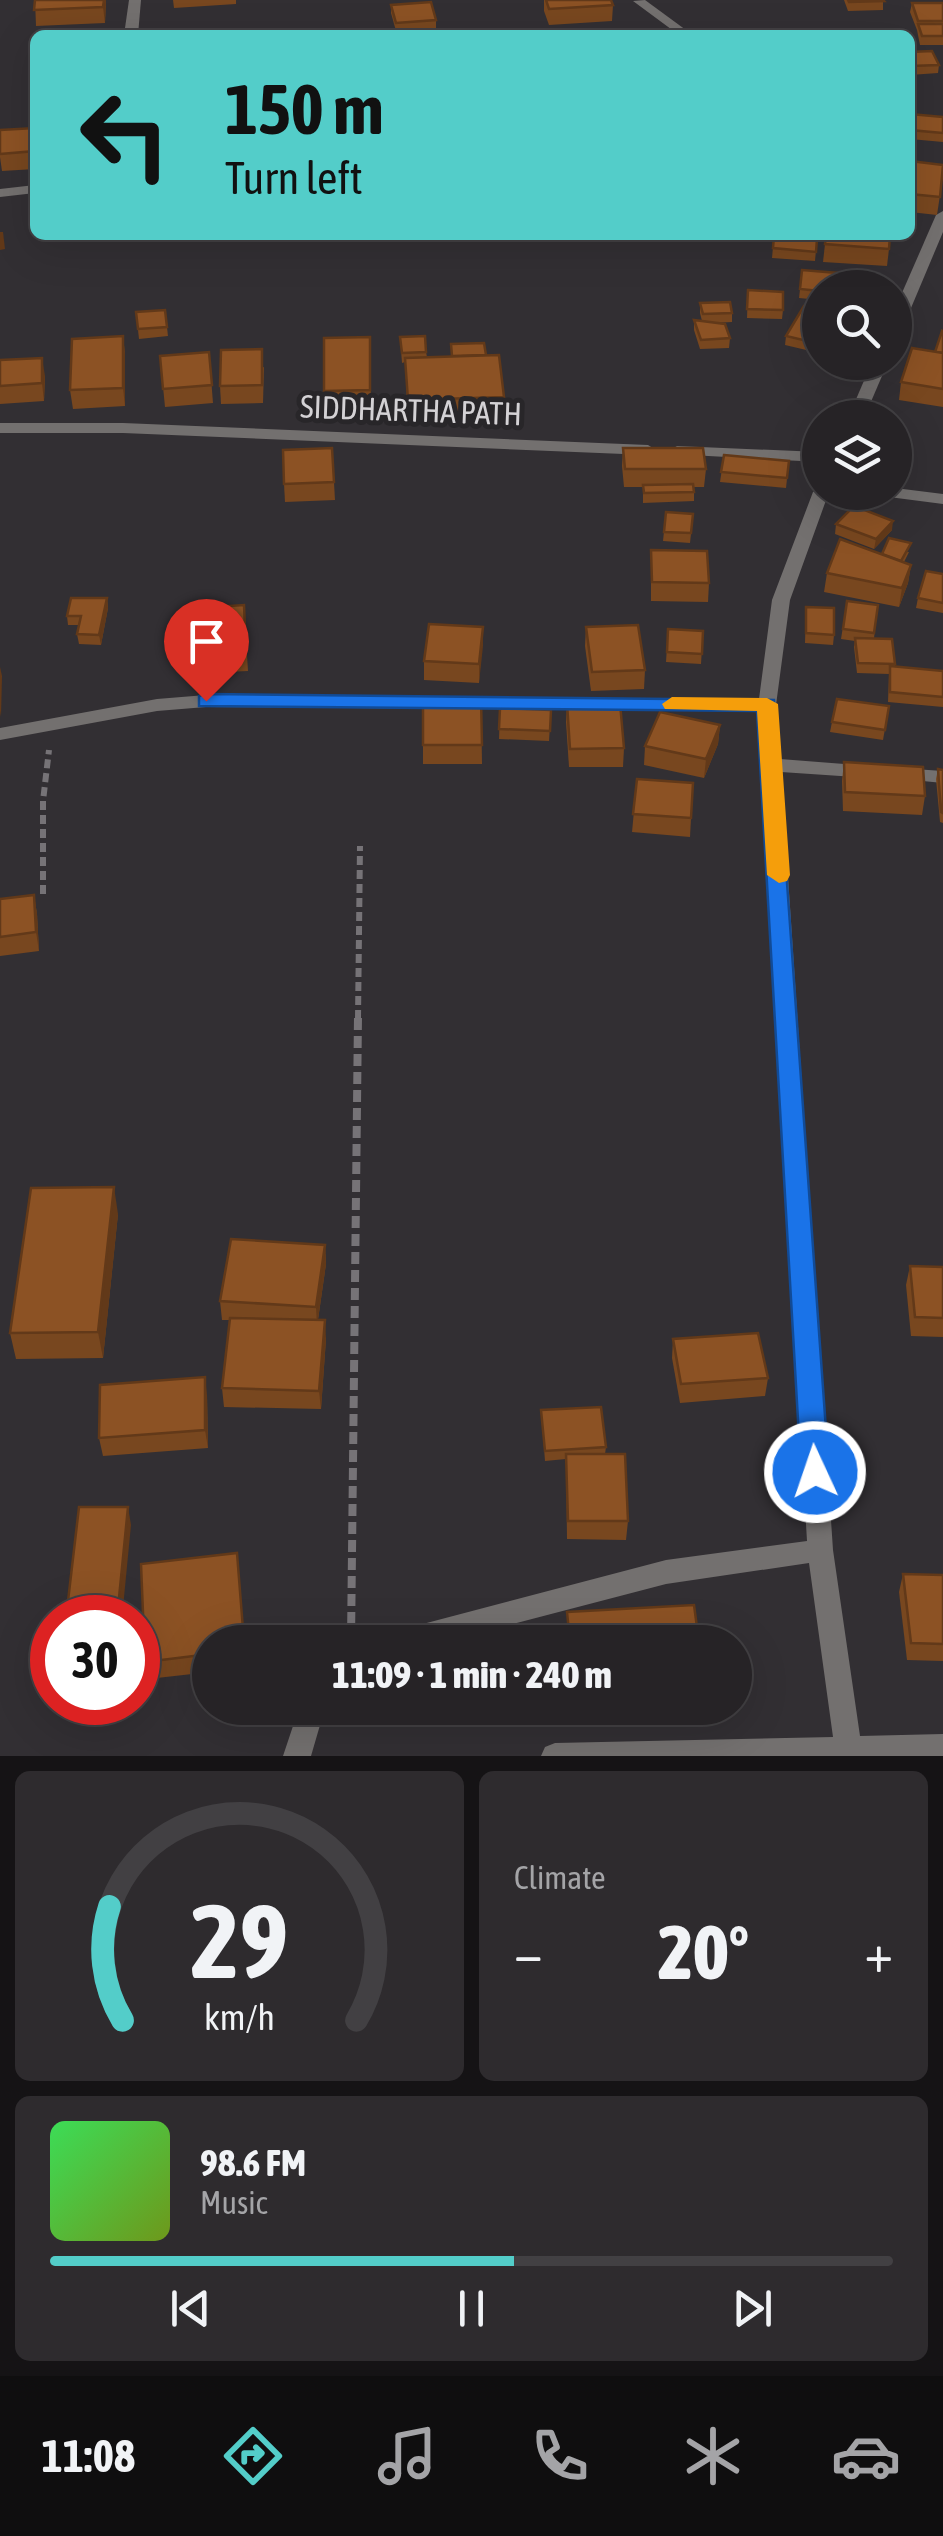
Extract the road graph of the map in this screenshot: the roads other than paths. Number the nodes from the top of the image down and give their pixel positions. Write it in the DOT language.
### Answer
graph roads {
  1 [pos="136,0"];
  2 [pos="639,1"];
  3 [pos="132,30"];
  4 [pos="679,30"];
  5 [pos="30,189"];
  6 [pos="0,194"];
  7 [pos="943,215"];
  8 [pos="912,287"];
  9 [pos="0,428"];
  10 [pos="802,456"];
  11 [pos="912,495"];
  12 [pos="943,499"];
  13 [pos="814,510"];
  14 [pos="767,704"];
  15 [pos="0,734"];
  16 [pos="772,765"];
  17 [pos="943,777"];
  18 [pos="820,1550"];
  19 [pos="465,1625"];
  20 [pos="307,1725"];
  21 [pos="943,1747"];
  22 [pos="848,1752"];
  23 [pos="297,1756"];
  24 [pos="555,1756"];
  1 -- 3 [label="street"];
  2 -- 4 [label="lane"];
  5 -- 6 [label="street"];
  7 -- 8 [label="street"];
  9 -- 10 [label="street, SIDDHARTHA PATH"];
  11 -- 12 [label="street"];
  13 -- 14 [label="street"];
  14 -- 15 [label="street"];
  14 -- 16 [label="street"];
  16 -- 17 [label="street"];
  16 -- 18 [label="street"];
  18 -- 19 [label="street"];
  18 -- 22 [label="street"];
  20 -- 23 [label="street"];
  21 -- 22 [label="street"];
  22 -- 24 [label="street"];
}
